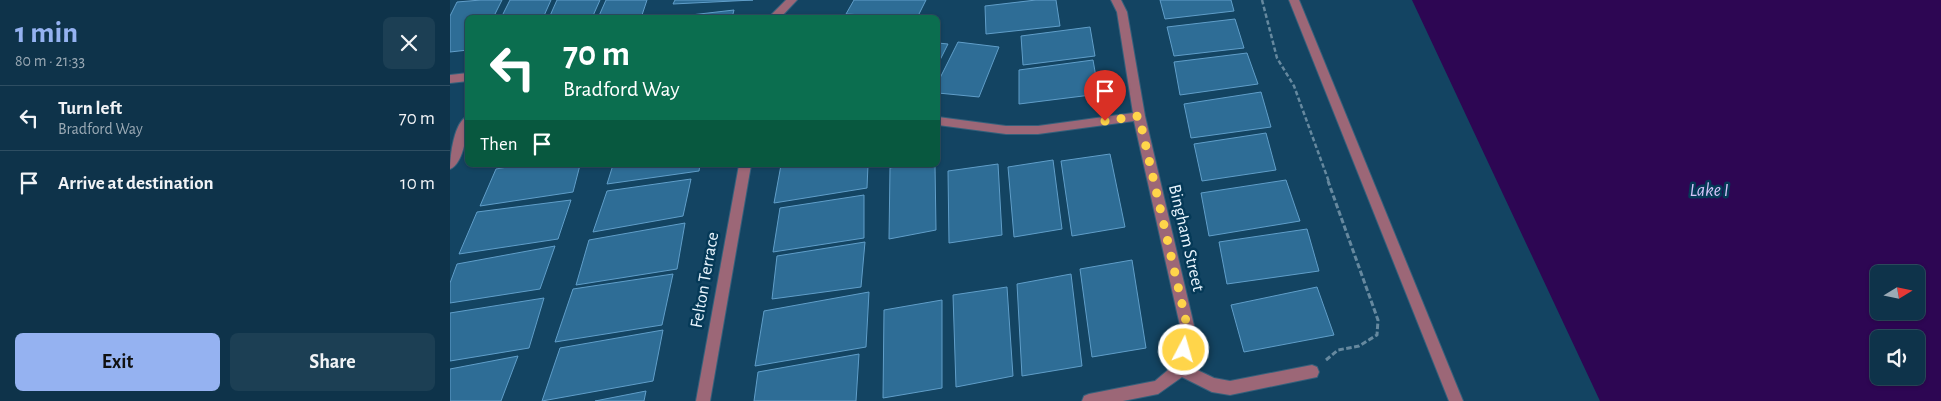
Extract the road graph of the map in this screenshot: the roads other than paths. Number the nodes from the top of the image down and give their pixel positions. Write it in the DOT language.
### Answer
graph roads {
  1 [pos="792,0"];
  2 [pos="1116,0"];
  3 [pos="1294,0"];
  4 [pos="776,15"];
  5 [pos="465,77"];
  6 [pos="450,79"];
  7 [pos="1139,116"];
  8 [pos="940,121"];
  9 [pos="465,127"];
  10 [pos="450,164"];
  11 [pos="745,167"];
  12 [pos="1181,369"];
  13 [pos="1312,372"];
  14 [pos="703,401"];
  15 [pos="1089,401"];
  16 [pos="1456,401"];
  1 -- 4 [label="street"];
  2 -- 7 [label="street, Bingham Street"];
  3 -- 16 [label="street"];
  5 -- 6 [label="street"];
  7 -- 8 [label="street"];
  7 -- 12 [label="street, Bingham Street"];
  9 -- 10 [label="street"];
  11 -- 14 [label="street, Felton Terrace"];
  12 -- 13 [label="street"];
  12 -- 15 [label="street"];
}
